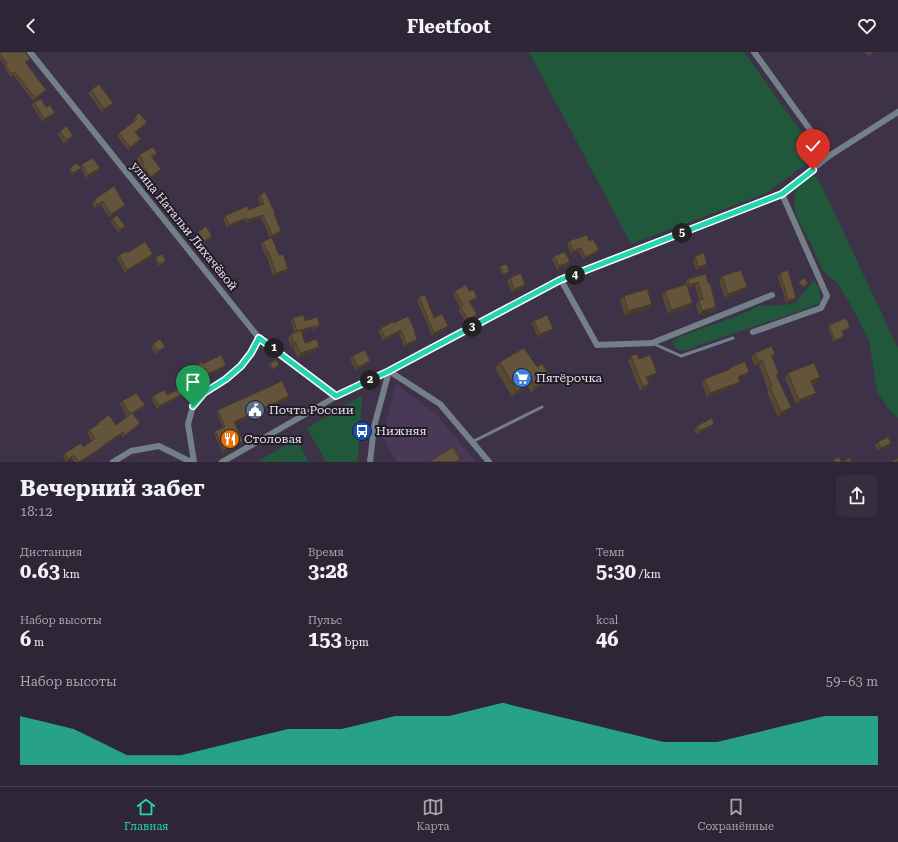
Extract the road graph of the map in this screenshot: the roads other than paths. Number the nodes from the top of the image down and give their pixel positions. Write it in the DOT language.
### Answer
graph roads {
  1 [pos="30,52"];
  2 [pos="754,52"];
  3 [pos="898,112"];
  4 [pos="829,156"];
  5 [pos="782,194"];
  6 [pos="560,280"];
  7 [pos="772,295"];
  8 [pos="753,332"];
  9 [pos="259,338"];
  10 [pos="733,338"];
  11 [pos="652,343"];
  12 [pos="389,371"];
  13 [pos="336,396"];
  14 [pos="542,407"];
  15 [pos="472,442"];
  16 [pos="113,462"];
  17 [pos="190,462"];
  18 [pos="194,462"];
  19 [pos="222,462"];
  20 [pos="370,462"];
  21 [pos="489,462"];
  1 -- 9 [label="street, улица Натальи Лихачёвой"];
  2 -- 4 [label="street"];
  3 -- 4 [label="street"];
  4 -- 5 [label="street"];
  5 -- 6 [label="street"];
  5 -- 8 [label="street"];
  6 -- 11 [label="street"];
  6 -- 12 [label="street"];
  7 -- 11 [label="street"];
  9 -- 13 [label="street, улица Натальи Лихачёвой"];
  9 -- 18 [label="street"];
  10 -- 11 [label="lane"];
  12 -- 13 [label="street"];
  12 -- 15 [label="street"];
  12 -- 20 [label="street"];
  13 -- 19 [label="street"];
  14 -- 15 [label="lane"];
  15 -- 21 [label="street"];
  16 -- 17 [label="street"];
}
